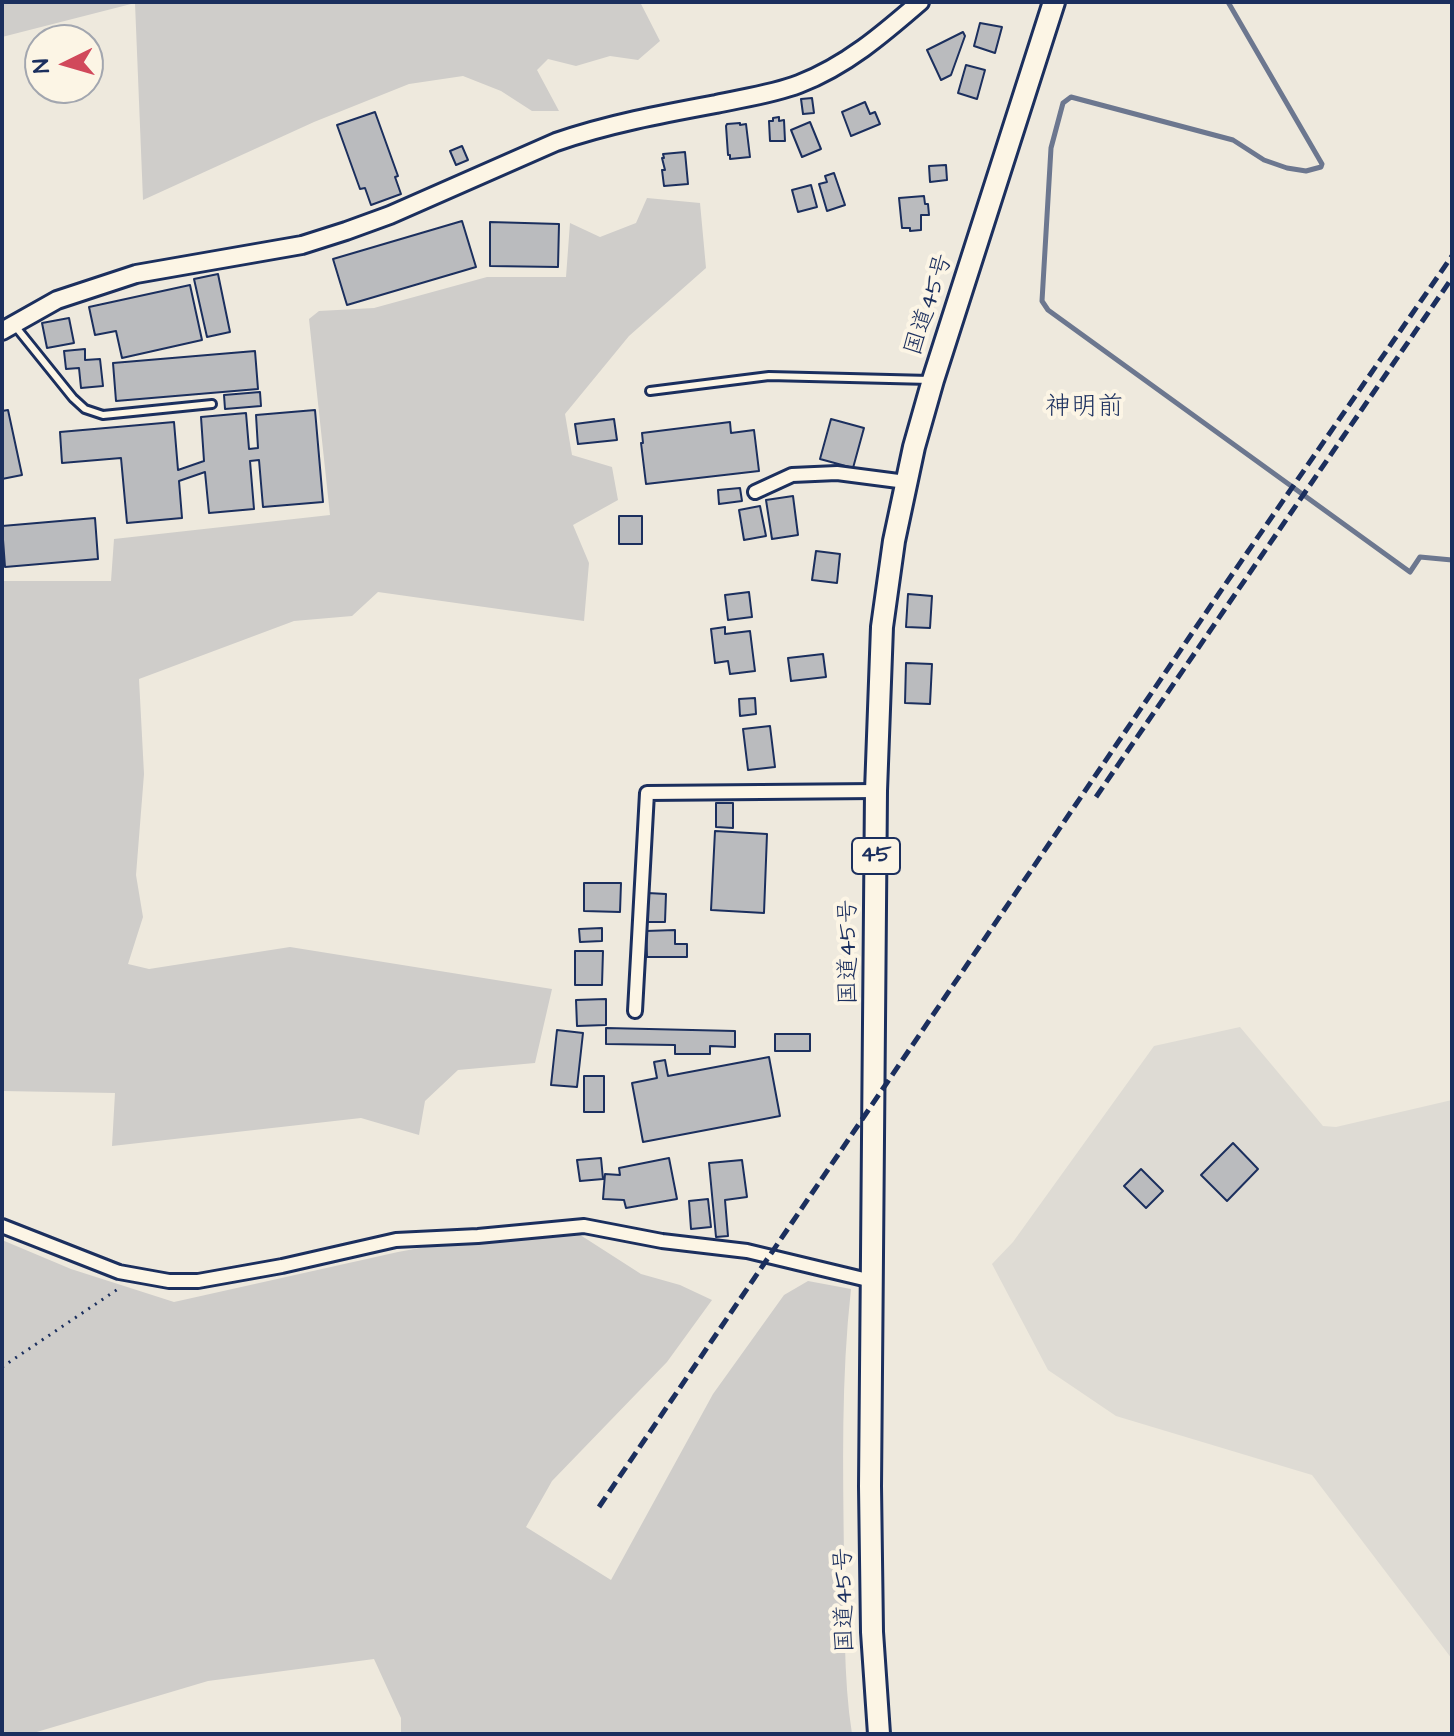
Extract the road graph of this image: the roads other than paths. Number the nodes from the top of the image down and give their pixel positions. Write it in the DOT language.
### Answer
graph roads {
  1 [pos="920,2"];
  2 [pos="1054,2"];
  3 [pos="8,327"];
  4 [pos="933,380"];
  5 [pos="650,391"];
  6 [pos="212,404"];
  7 [pos="906,482"];
  8 [pos="755,492"];
  9 [pos="876,791"];
  10 [pos="635,1011"];
  11 [pos="2,1226"];
  12 [pos="872,1281"];
  13 [pos="879,1734"];
  1 -- 3 [label="street"];
  2 -- 4 [label="highway, 国道45号 / 45"];
  3 -- 6 [label="lane"];
  4 -- 5 [label="lane"];
  4 -- 7 [label="highway, 国道45号 / 45"];
  7 -- 8 [label="street"];
  7 -- 9 [label="highway, 国道45号 / 45"];
  9 -- 10 [label="street"];
  9 -- 12 [label="highway, 国道45号 / 45"];
  11 -- 12 [label="street"];
  12 -- 13 [label="highway, 国道45号 / 45"];
}
